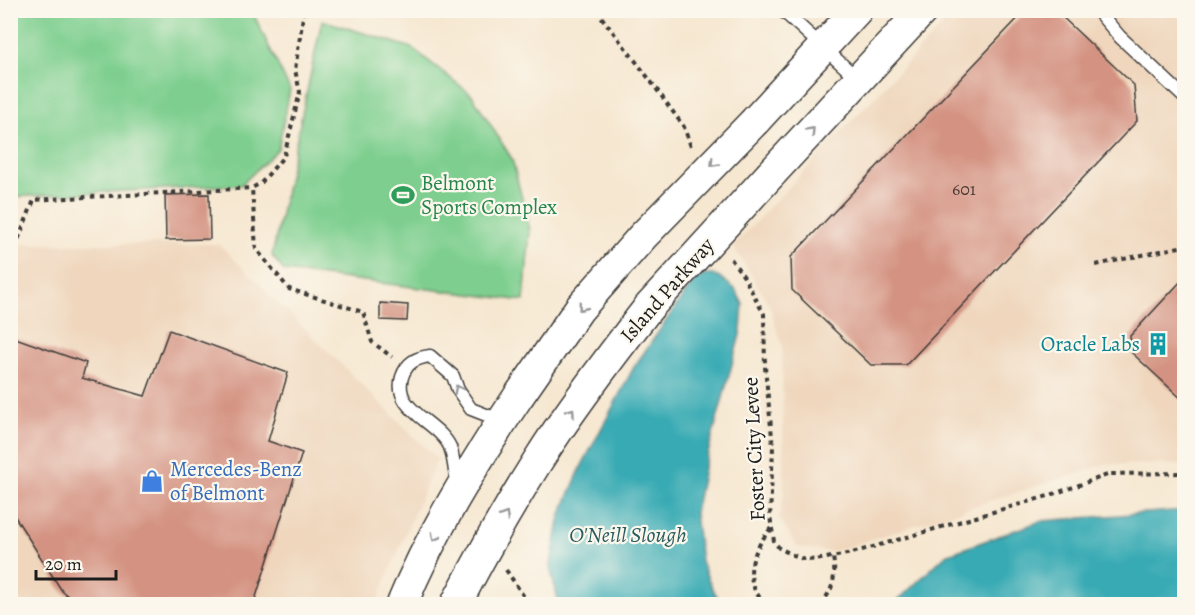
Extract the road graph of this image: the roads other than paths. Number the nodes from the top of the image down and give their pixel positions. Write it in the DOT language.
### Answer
graph roads {
  1 [pos="782,10"];
  2 [pos="857,10"];
  3 [pos="923,10"];
  4 [pos="1098,10"];
  5 [pos="822,48"];
  6 [pos="859,80"];
  7 [pos="1185,97"];
  8 [pos="511,407"];
  9 [pos="459,493"];
  10 [pos="402,604"];
  11 [pos="456,604"];
  1 -- 5 [label="lane"];
  2 -- 5 [label="street"];
  3 -- 6 [label="street, Island Parkway"];
  4 -- 7 [label="lane"];
  5 -- 6 [label="lane"];
  5 -- 8 [label="street, one-way, bridge"];
  11 -- 6 [label="street, Island Parkway, one-way, bridge"];
  8 -- 9 [label="street"];
  8 -- 9 [label="lane, one-way"];
  9 -- 10 [label="street, one-way"];
}
